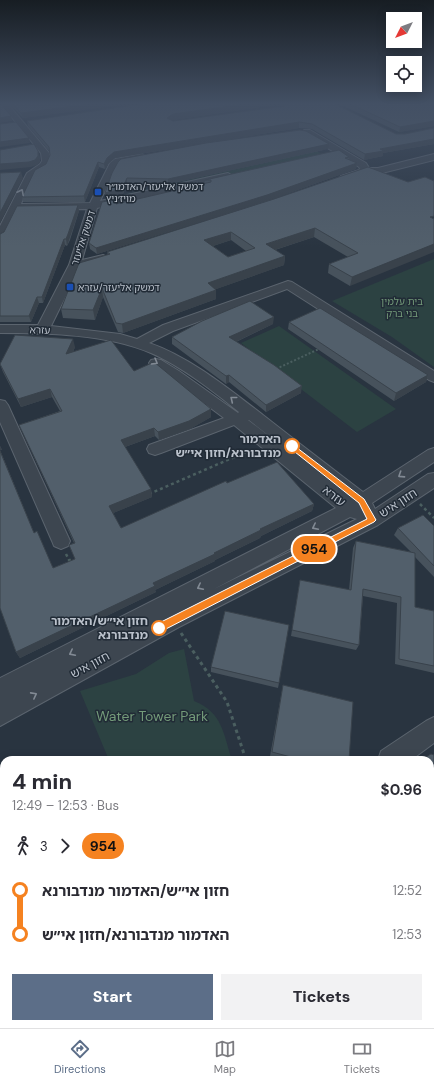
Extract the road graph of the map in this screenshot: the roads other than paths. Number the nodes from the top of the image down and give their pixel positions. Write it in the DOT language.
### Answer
graph roads {
  1 [pos="42,151"];
  2 [pos="338,151"];
  3 [pos="326,153"];
  4 [pos="155,154"];
  5 [pos="434,157"];
  6 [pos="364,167"];
  7 [pos="240,173"];
  8 [pos="334,182"];
  9 [pos="93,206"];
  10 [pos="14,207"];
  11 [pos="4,220"];
  12 [pos="0,237"];
  13 [pos="115,255"];
  14 [pos="75,265"];
  15 [pos="0,329"];
  16 [pos="43,329"];
  17 [pos="79,333"];
  18 [pos="138,344"];
  19 [pos="434,377"];
  20 [pos="0,405"];
  21 [pos="251,414"];
  22 [pos="236,419"];
  23 [pos="155,449"];
  24 [pos="434,454"];
  25 [pos="434,479"];
  26 [pos="356,505"];
  27 [pos="372,520"];
  28 [pos="60,541"];
  29 [pos="0,690"];
  30 [pos="0,714"];
  31 [pos="434,729"];
  32 [pos="396,756"];
  10 -- 1 [label="street, one-way"];
  2 -- 3 [label="street"];
  2 -- 6 [label="street"];
  4 -- 9 [label="street, דמשק אליעזר"];
  5 -- 6 [label="street"];
  6 -- 8 [label="street"];
  7 -- 9 [label="street"];
  9 -- 10 [label="street"];
  9 -- 14 [label="street, דמשק אליעזר"];
  10 -- 11 [label="street"];
  11 -- 12 [label="street"];
  13 -- 14 [label="street"];
  14 -- 16 [label="street, דמשק אליעזר"];
  15 -- 16 [label="street, עזרא"];
  16 -- 17 [label="street, עזרא"];
  17 -- 18 [label="street, עזרא"];
  17 -- 22 [label="street, עזרא, one-way"];
  18 -- 19 [label="street"];
  21 -- 18 [label="street, עזרא, one-way"];
  20 -- 28 [label="street"];
  21 -- 22 [label="street"];
  21 -- 26 [label="street, עזרא"];
  22 -- 23 [label="street"];
  22 -- 26 [label="street, עזרא"];
  24 -- 26 [label="street, חזון איש, one-way"];
  25 -- 27 [label="street, חזון איש"];
  26 -- 27 [label="street, עזרא"];
  26 -- 29 [label="street, חזון איש, one-way"];
  30 -- 27 [label="street, חזון איש, one-way"];
  31 -- 32 [label="street"];
}
